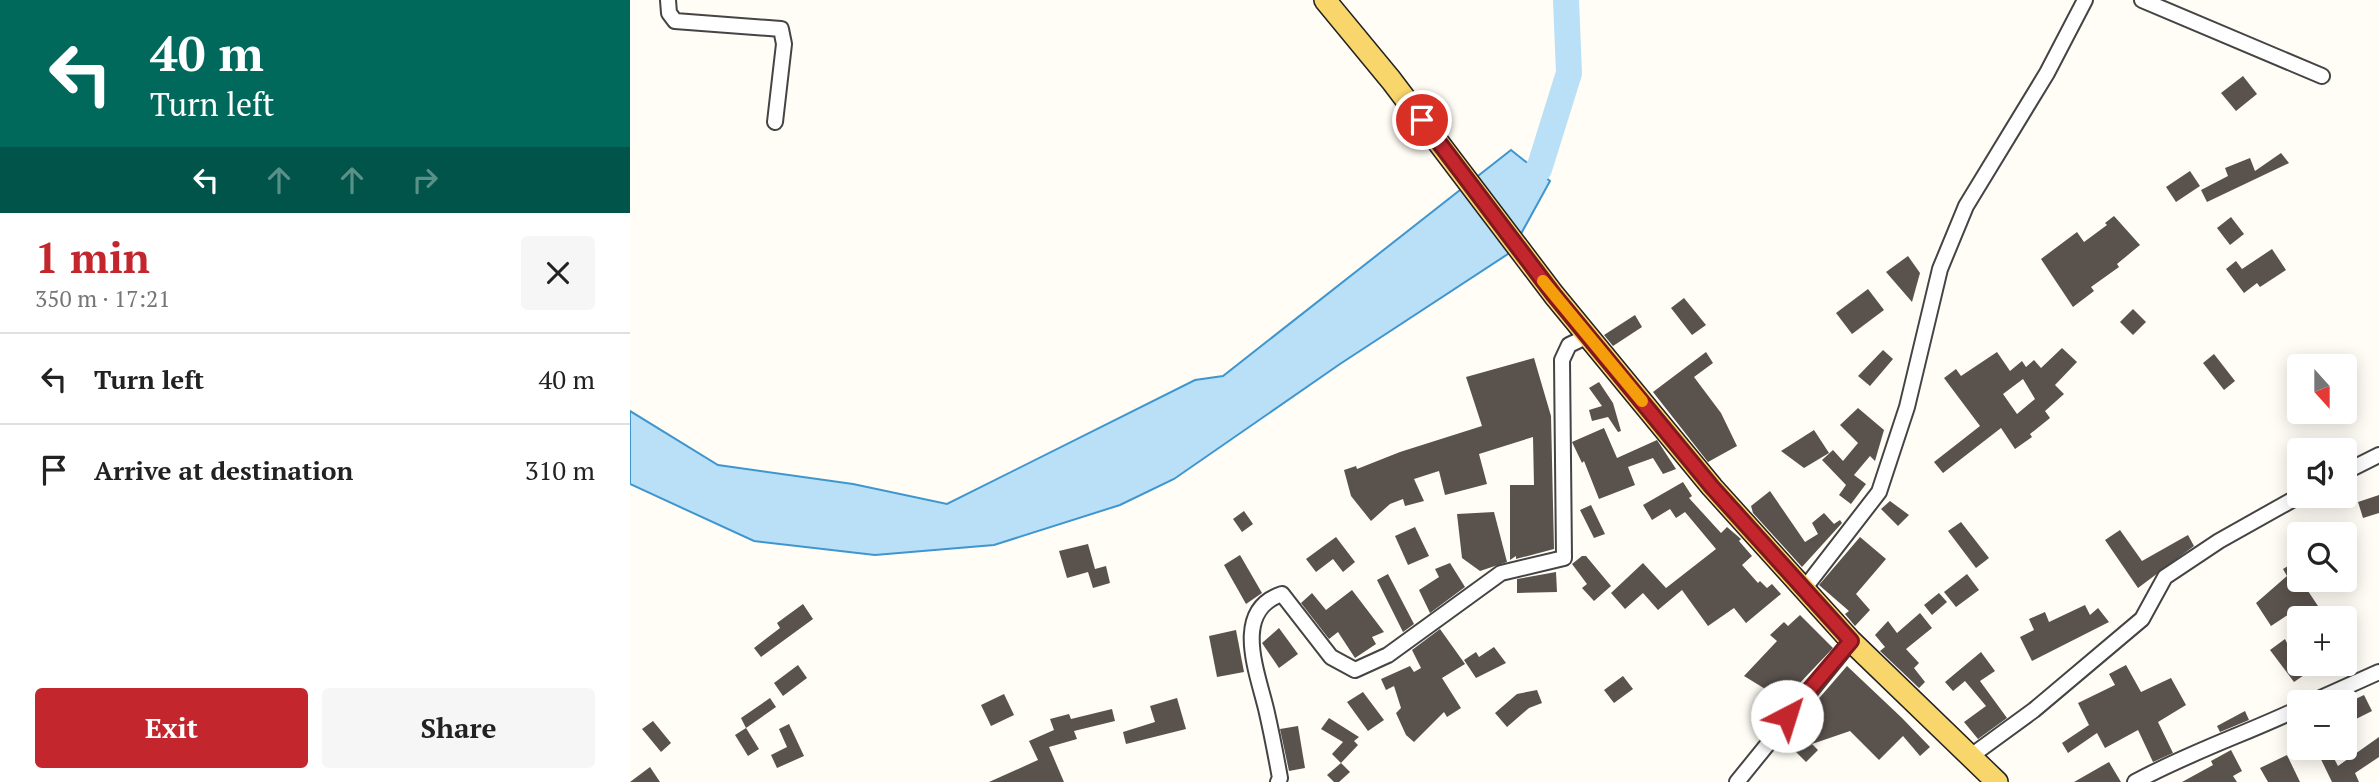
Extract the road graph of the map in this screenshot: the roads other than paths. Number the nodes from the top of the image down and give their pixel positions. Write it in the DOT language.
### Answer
graph roads {
  1 [pos="668,0"];
  2 [pos="1325,0"];
  3 [pos="2085,0"];
  4 [pos="2143,0"];
  5 [pos="2322,76"];
  6 [pos="775,122"];
  7 [pos="1588,336"];
  8 [pos="2379,455"];
  9 [pos="2357,466"];
  10 [pos="2287,503"];
  11 [pos="1804,589"];
  12 [pos="1851,641"];
  13 [pos="2379,672"];
  14 [pos="2339,690"];
  15 [pos="2287,714"];
  16 [pos="1970,756"];
  17 [pos="1278,782"];
  18 [pos="1737,782"];
  19 [pos="1997,782"];
  20 [pos="2135,782"];
  1 -- 6 [label="street"];
  2 -- 7 [label="main road"];
  3 -- 11 [label="street"];
  4 -- 5 [label="street"];
  7 -- 11 [label="main road"];
  7 -- 17 [label="street"];
  8 -- 9 [label="street"];
  10 -- 16 [label="street"];
  11 -- 12 [label="main road"];
  12 -- 16 [label="main road"];
  12 -- 18 [label="street"];
  13 -- 14 [label="street"];
  15 -- 20 [label="street"];
  16 -- 19 [label="main road"];
}
